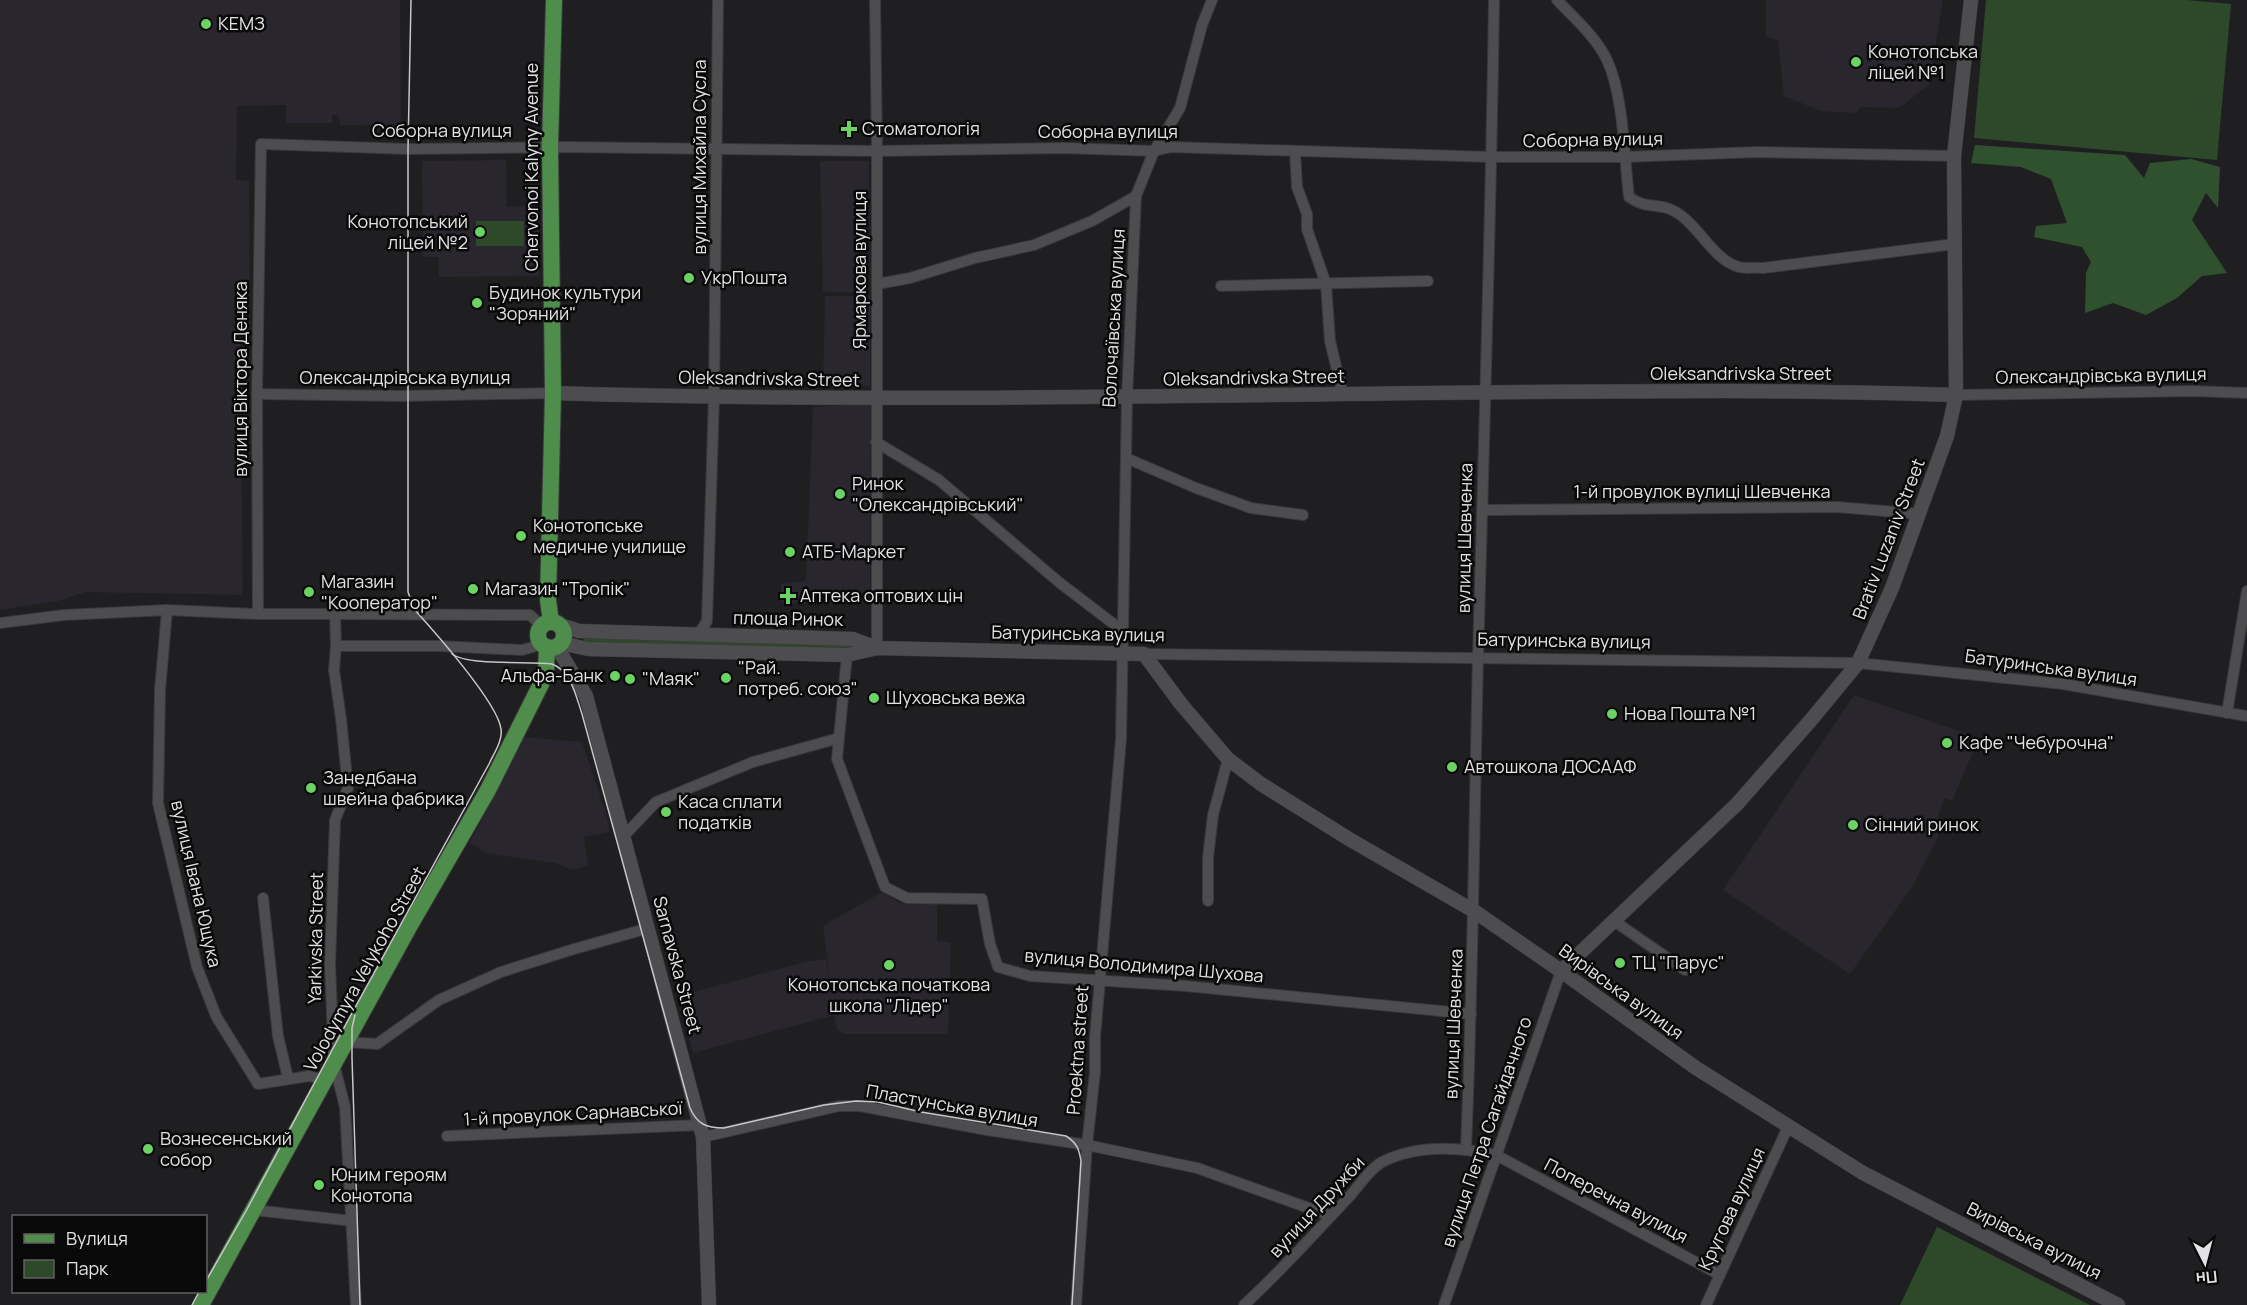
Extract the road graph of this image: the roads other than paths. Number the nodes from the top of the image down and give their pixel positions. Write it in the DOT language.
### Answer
graph roads {
  1 [pos="554,0"];
  2 [pos="718,0"];
  3 [pos="875,0"];
  4 [pos="1212,0"];
  5 [pos="1494,0"];
  6 [pos="1557,0"];
  7 [pos="1971,0"];
  8 [pos="261,144"];
  9 [pos="550,147"];
  10 [pos="717,148"];
  11 [pos="877,151"];
  12 [pos="1154,151"];
  13 [pos="1295,151"];
  14 [pos="1954,156"];
  15 [pos="1491,157"];
  16 [pos="1624,157"];
  17 [pos="1136,196"];
  18 [pos="1955,244"];
  19 [pos="1428,281"];
  20 [pos="877,284"];
  21 [pos="1326,284"];
  22 [pos="1221,286"];
  23 [pos="553,393"];
  24 [pos="2247,393"];
  25 [pos="257,394"];
  26 [pos="1484,394"];
  27 [pos="1343,395"];
  28 [pos="1956,395"];
  29 [pos="714,398"];
  30 [pos="876,398"];
  31 [pos="1126,398"];
  32 [pos="876,442"];
  33 [pos="1126,458"];
  34 [pos="1484,510"];
  35 [pos="1920,514"];
  36 [pos="1303,515"];
  37 [pos="2247,591"];
  38 [pos="166,610"];
  39 [pos="258,614"];
  40 [pos="335,614"];
  41 [pos="0,623"];
  42 [pos="1123,631"];
  43 [pos="698,635"];
  44 [pos="551,636"];
  45 [pos="336,646"];
  46 [pos="877,648"];
  47 [pos="1122,653"];
  48 [pos="1144,654"];
  49 [pos="847,655"];
  50 [pos="1478,657"];
  51 [pos="1858,663"];
  52 [pos="2227,712"];
  53 [pos="2247,716"];
  54 [pos="839,738"];
  55 [pos="1228,759"];
  56 [pos="624,836"];
  57 [pos="263,898"];
  58 [pos="1208,901"];
  59 [pos="1474,911"];
  60 [pos="1614,921"];
  61 [pos="649,928"];
  62 [pos="1685,970"];
  63 [pos="1561,971"];
  64 [pos="1100,980"];
  65 [pos="1471,1014"];
  66 [pos="346,1042"];
  67 [pos="334,1064"];
  68 [pos="288,1078"];
  69 [pos="326,1080"];
  70 [pos="1788,1127"];
  71 [pos="701,1131"];
  72 [pos="447,1136"];
  73 [pos="1086,1145"];
  74 [pos="1466,1148"];
  75 [pos="1496,1155"];
  76 [pos="254,1210"];
  77 [pos="1331,1216"];
  78 [pos="352,1221"];
  79 [pos="1720,1275"];
  80 [pos="201,1305"];
  81 [pos="356,1305"];
  82 [pos="710,1305"];
  83 [pos="1076,1305"];
  84 [pos="1244,1305"];
  85 [pos="1444,1305"];
  86 [pos="1706,1305"];
  87 [pos="2118,1305"];
  1 -- 9 [label="main road, Chervonoi Kalyny Avenue"];
  2 -- 10 [label="street, вулиця Михайла Сусла"];
  3 -- 11 [label="street, Ярмаркова вулиця"];
  4 -- 12 [label="street, Волочаївська вулиця"];
  5 -- 15 [label="street, вулиця Шевченка"];
  6 -- 16 [label="street"];
  7 -- 14 [label="main road, Brativ Luzaniv Street"];
  8 -- 9 [label="street, Соборна вулиця"];
  8 -- 25 [label="street, вулиця Віктора Деняка"];
  9 -- 10 [label="street, Соборна вулиця"];
  9 -- 23 [label="main road, Chervonoi Kalyny Avenue"];
  10 -- 11 [label="street, Соборна вулиця"];
  10 -- 29 [label="street, вулиця Михайла Сусла"];
  11 -- 12 [label="street, Соборна вулиця"];
  11 -- 20 [label="street, Ярмаркова вулиця"];
  12 -- 13 [label="street, Соборна вулиця"];
  12 -- 17 [label="street, Волочаївська вулиця"];
  13 -- 15 [label="street, Соборна вулиця"];
  13 -- 21 [label="street"];
  14 -- 16 [label="street, Соборна вулиця"];
  14 -- 18 [label="main road, Brativ Luzaniv Street"];
  15 -- 16 [label="street, Соборна вулиця"];
  15 -- 26 [label="street, вулиця Шевченка"];
  16 -- 18 [label="street"];
  17 -- 20 [label="street"];
  17 -- 31 [label="street, Волочаївська вулиця"];
  18 -- 28 [label="main road, Brativ Luzaniv Street"];
  19 -- 21 [label="street"];
  20 -- 30 [label="street, Ярмаркова вулиця"];
  21 -- 22 [label="street"];
  21 -- 27 [label="street"];
  23 -- 25 [label="street, Олександрівська вулиця"];
  23 -- 29 [label="main road, Oleksandrivska Street"];
  23 -- 44 [label="main road, Chervonoi Kalyny Avenue"];
  24 -- 28 [label="street, Олександрівська вулиця"];
  25 -- 39 [label="street, вулиця Віктора Деняка"];
  26 -- 27 [label="main road, Oleksandrivska Street"];
  26 -- 28 [label="main road, Oleksandrivska Street"];
  26 -- 34 [label="street, вулиця Шевченка"];
  27 -- 31 [label="main road, Oleksandrivska Street"];
  28 -- 35 [label="main road, Brativ Luzaniv Street"];
  29 -- 30 [label="main road, Oleksandrivska Street"];
  29 -- 43 [label="street, вулиця Михайла Сусла"];
  30 -- 31 [label="main road, Oleksandrivska Street"];
  30 -- 32 [label="street, Ярмаркова вулиця"];
  31 -- 33 [label="street, Волочаївська вулиця"];
  32 -- 42 [label="street"];
  32 -- 46 [label="street, Ярмаркова вулиця"];
  33 -- 36 [label="street"];
  33 -- 42 [label="street, Волочаївська вулиця"];
  34 -- 35 [label="street, 1-й провулок вулиці Шевченка"];
  34 -- 50 [label="street, вулиця Шевченка"];
  35 -- 51 [label="main road, Brativ Luzaniv Street"];
  37 -- 52 [label="street"];
  38 -- 39 [label="street"];
  38 -- 41 [label="street"];
  38 -- 68 [label="street, вулиця Івана Ющука"];
  39 -- 40 [label="street"];
  40 -- 44 [label="street"];
  40 -- 45 [label="street, Yarkivska Street"];
  42 -- 47 [label="street, Волочаївська вулиця"];
  43 -- 44 [label="main road, площа Ринок"];
  43 -- 46 [label="main road, площа Ринок"];
  44 -- 45 [label="street"];
  44 -- 49 [label="main road, площа Ринок"];
  44 -- 56 [label="main road, Sarnavska Street"];
  44 -- 66 [label="main road, Volodymyra Velykoho Street"];
  45 -- 67 [label="street, Yarkivska Street"];
  46 -- 47 [label="main road, Батуринська вулиця"];
  46 -- 49 [label="main road, площа Ринок"];
  47 -- 48 [label="main road, Батуринська вулиця"];
  47 -- 64 [label="street, Proektna street"];
  48 -- 50 [label="street, Батуринська вулиця"];
  48 -- 55 [label="main road, Вирівська вулиця"];
  49 -- 54 [label="street, вулиця Володимира Шухова"];
  50 -- 51 [label="street, Батуринська вулиця"];
  50 -- 59 [label="street, вулиця Шевченка"];
  51 -- 52 [label="street, Батуринська вулиця"];
  51 -- 60 [label="main road, Brativ Luzaniv Street"];
  52 -- 53 [label="street, Батуринська вулиця"];
  54 -- 56 [label="street"];
  54 -- 64 [label="street, вулиця Володимира Шухова"];
  55 -- 58 [label="street"];
  55 -- 59 [label="main road, Вирівська вулиця"];
  56 -- 61 [label="main road, Sarnavska Street"];
  57 -- 68 [label="street"];
  59 -- 63 [label="main road, Вирівська вулиця"];
  59 -- 65 [label="street, вулиця Шевченка"];
  60 -- 62 [label="street"];
  60 -- 63 [label="main road, Brativ Luzaniv Street"];
  61 -- 66 [label="street"];
  61 -- 71 [label="main road, Sarnavska Street"];
  63 -- 70 [label="main road, Вирівська вулиця"];
  63 -- 75 [label="street, вулиця Петра Сагайдачного"];
  64 -- 65 [label="street, вулиця Володимира Шухова"];
  64 -- 73 [label="street, Proektna street"];
  65 -- 74 [label="street, вулиця Шевченка"];
  66 -- 67 [label="main road, Volodymyra Velykoho Street"];
  67 -- 69 [label="main road, Volodymyra Velykoho Street"];
  67 -- 78 [label="street, Yarkivska Street"];
  68 -- 69 [label="street, вулиця Івана Ющука"];
  69 -- 76 [label="main road, Volodymyra Velykoho Street"];
  70 -- 79 [label="street, Кругова вулиця"];
  70 -- 87 [label="main road, Вирівська вулиця"];
  71 -- 72 [label="street, 1-й провулок Сарнавської"];
  71 -- 73 [label="street, Пластунська вулиця"];
  71 -- 82 [label="main road, Sarnavska Street"];
  73 -- 77 [label="street, Пластунська вулиця"];
  73 -- 83 [label="street, Proektna street"];
  74 -- 75 [label="street, вулиця Дружби"];
  74 -- 77 [label="street, вулиця Дружби"];
  75 -- 79 [label="street, Поперечна вулиця"];
  75 -- 85 [label="street, вулиця Петра Сагайдачного"];
  76 -- 78 [label="street"];
  76 -- 80 [label="main road, Volodymyra Velykoho Street"];
  77 -- 84 [label="street, вулиця Дружби"];
  78 -- 81 [label="street, Yarkivska Street"];
  79 -- 86 [label="street, Кругова вулиця"];
}
